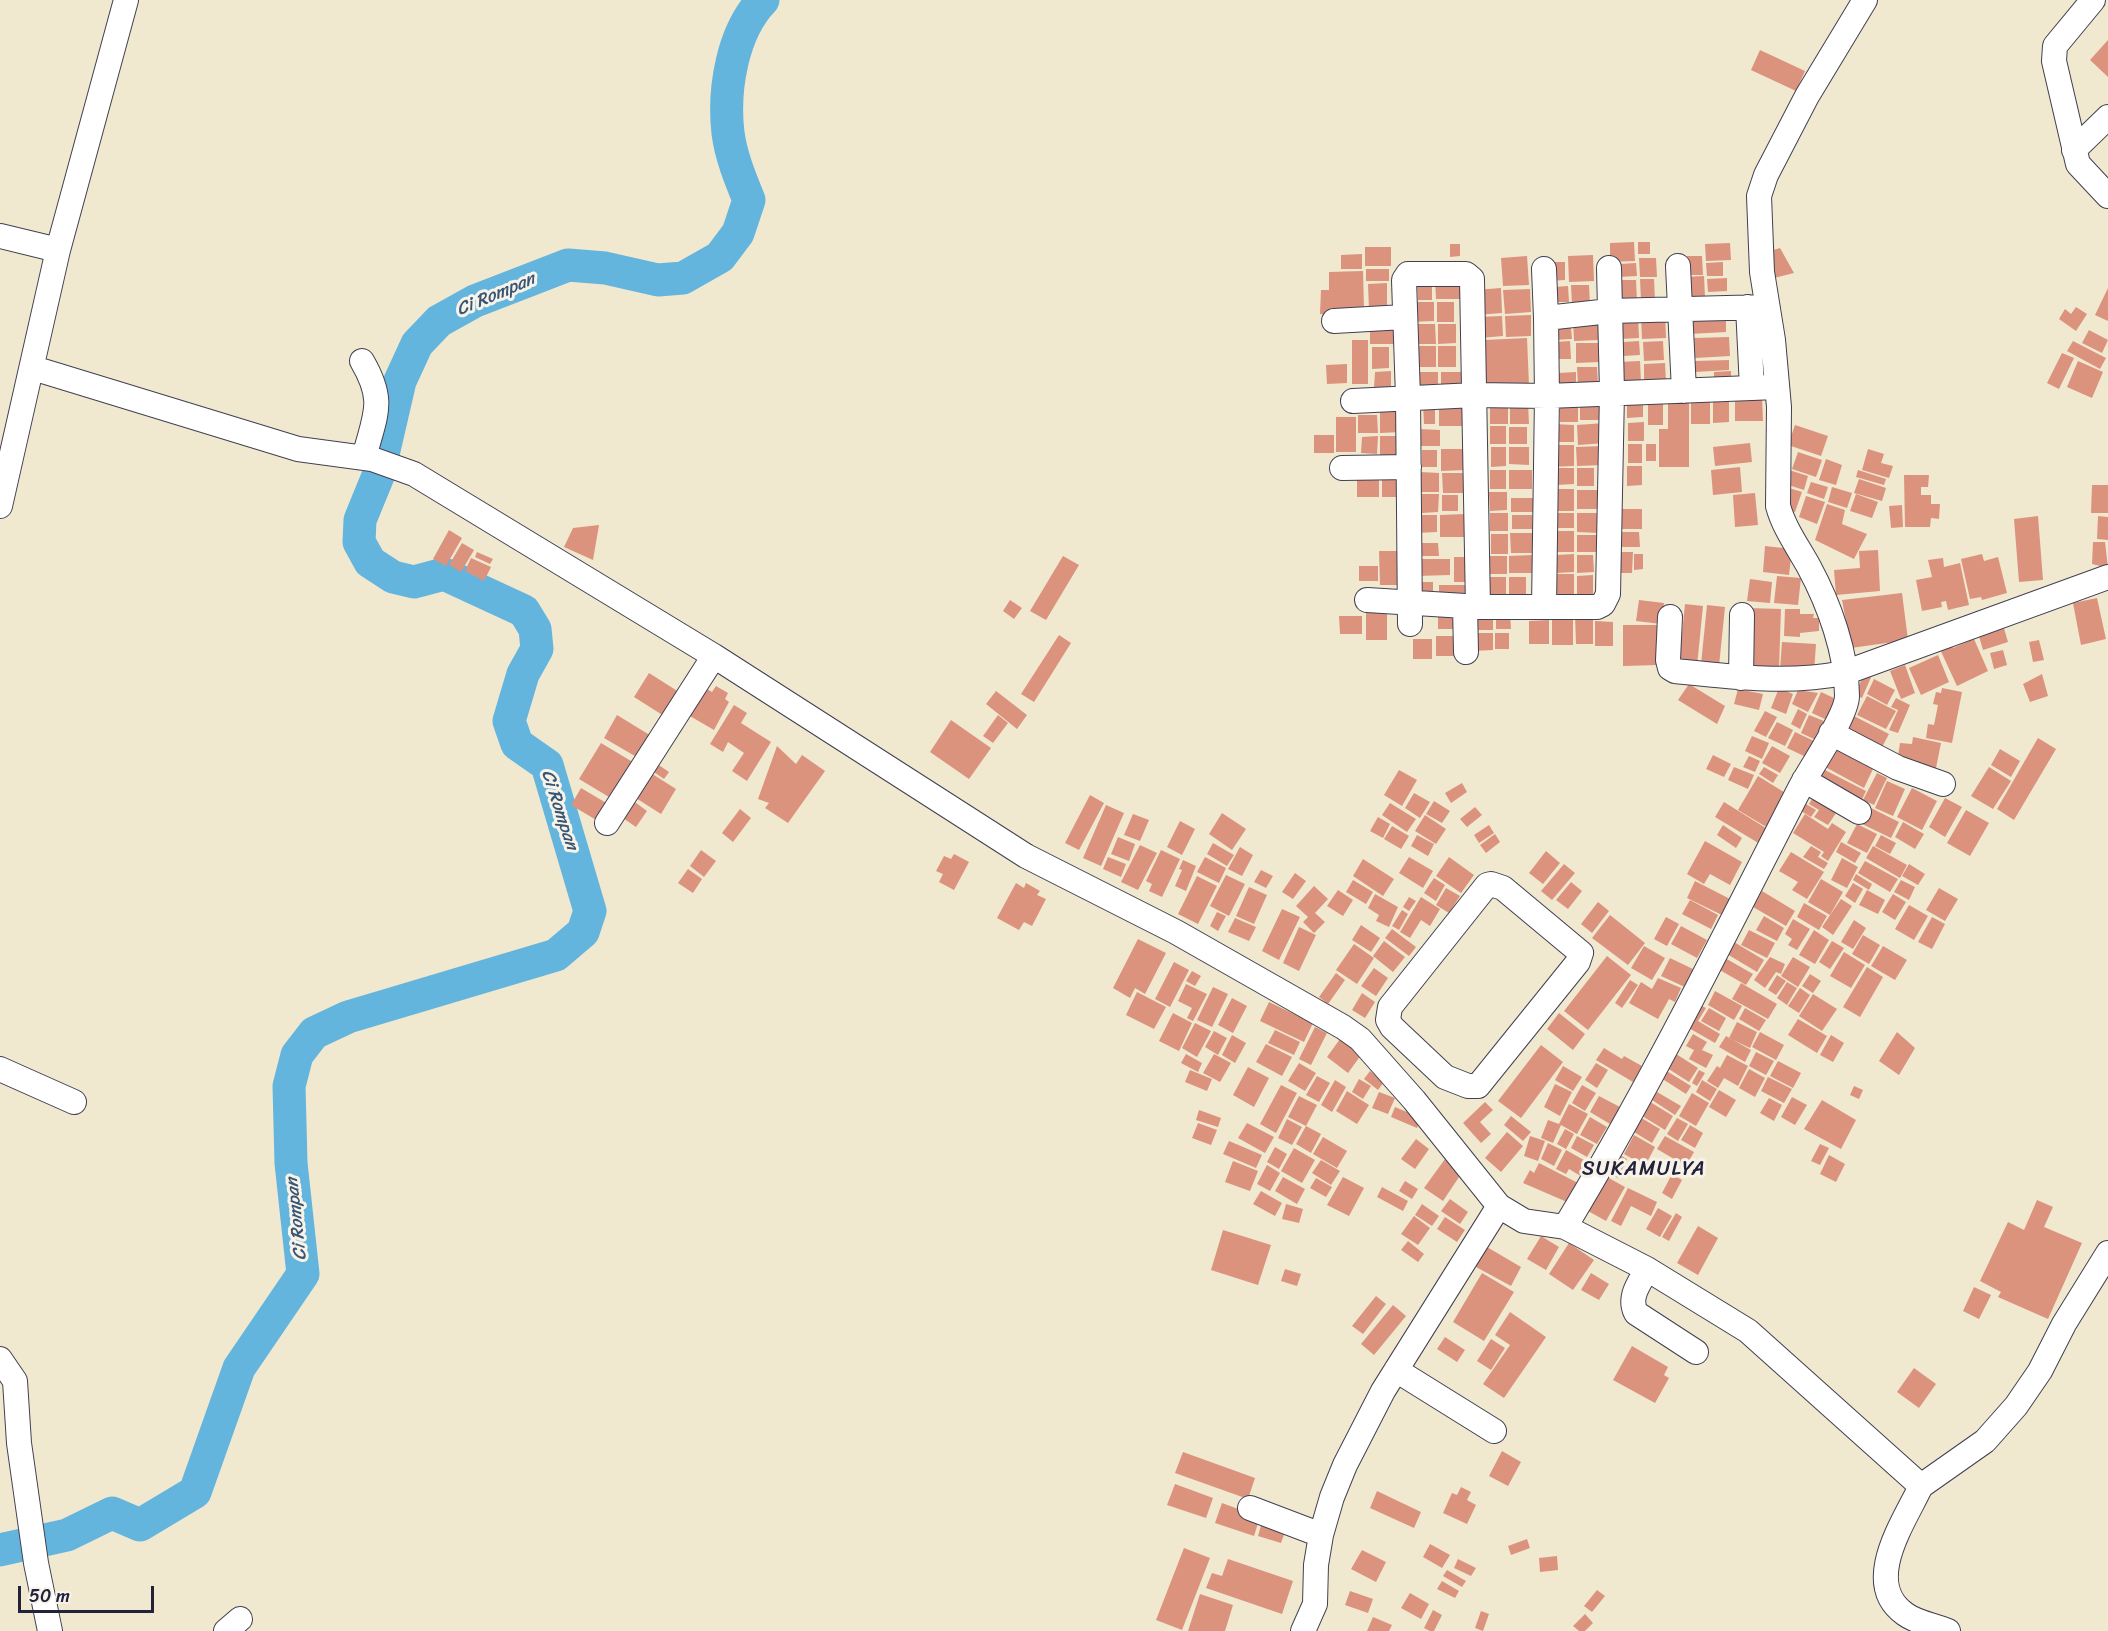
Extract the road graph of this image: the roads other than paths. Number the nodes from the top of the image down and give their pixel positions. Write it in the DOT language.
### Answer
graph roads {
  1 [pos="126,0"];
  2 [pos="1866,0"];
  3 [pos="2093,0"];
  4 [pos="2108,117"];
  5 [pos="2074,150"];
  6 [pos="2108,196"];
  7 [pos="0,236"];
  8 [pos="58,250"];
  9 [pos="1678,266"];
  10 [pos="1609,268"];
  11 [pos="1544,269"];
  12 [pos="1680,307"];
  13 [pos="1757,307"];
  14 [pos="1610,311"];
  15 [pos="1404,317"];
  16 [pos="1546,318"];
  17 [pos="1334,321"];
  18 [pos="362,361"];
  19 [pos="33,368"];
  20 [pos="1777,387"];
  21 [pos="1752,388"];
  22 [pos="1612,392"];
  23 [pos="1684,392"];
  24 [pos="1475,395"];
  25 [pos="1547,396"];
  26 [pos="1408,397"];
  27 [pos="1353,401"];
  28 [pos="375,461"];
  29 [pos="1409,467"];
  30 [pos="1342,468"];
  31 [pos="0,506"];
  32 [pos="2108,578"];
  33 [pos="1367,600"];
  34 [pos="1471,607"];
  35 [pos="1544,607"];
  36 [pos="1410,613"];
  37 [pos="1742,615"];
  38 [pos="1670,617"];
  39 [pos="1466,652"];
  40 [pos="714,656"];
  41 [pos="1844,673"];
  42 [pos="1741,678"];
  43 [pos="1831,733"];
  44 [pos="1804,780"];
  45 [pos="1942,784"];
  46 [pos="1859,812"];
  47 [pos="607,823"];
  48 [pos="0,1069"];
  49 [pos="1446,1077"];
  50 [pos="1414,1100"];
  51 [pos="74,1102"];
  52 [pos="1498,1206"];
  53 [pos="1565,1227"];
  54 [pos="2108,1253"];
  55 [pos="1647,1269"];
  56 [pos="1696,1352"];
  57 [pos="0,1359"];
  58 [pos="1396,1370"];
  59 [pos="1494,1431"];
  60 [pos="1922,1486"];
  61 [pos="1250,1508"];
  62 [pos="1322,1535"];
  63 [pos="50,1631"];
  64 [pos="1303,1631"];
  65 [pos="1948,1631"];
  1 -- 8 [label="street"];
  2 -- 13 [label="street"];
  3 -- 5 [label="street"];
  4 -- 5 [label="street"];
  5 -- 6 [label="street"];
  7 -- 8 [label="street"];
  8 -- 19 [label="street"];
  9 -- 12 [label="street"];
  10 -- 14 [label="street"];
  11 -- 16 [label="street"];
  12 -- 13 [label="street"];
  12 -- 14 [label="street"];
  12 -- 23 [label="street"];
  13 -- 20 [label="street"];
  13 -- 21 [label="street"];
  14 -- 16 [label="street"];
  14 -- 22 [label="street"];
  15 -- 17 [label="street"];
  15 -- 24 [label="street"];
  15 -- 26 [label="street"];
  16 -- 25 [label="street"];
  18 -- 28 [label="street"];
  19 -- 28 [label="street"];
  19 -- 31 [label="street"];
  20 -- 21 [label="street"];
  20 -- 41 [label="street"];
  21 -- 23 [label="street"];
  22 -- 23 [label="street"];
  22 -- 25 [label="street"];
  22 -- 35 [label="street"];
  24 -- 25 [label="street"];
  24 -- 26 [label="street"];
  24 -- 34 [label="street"];
  25 -- 35 [label="street"];
  26 -- 27 [label="street"];
  26 -- 29 [label="street"];
  28 -- 40 [label="street"];
  29 -- 30 [label="street"];
  29 -- 36 [label="street"];
  32 -- 41 [label="street"];
  33 -- 36 [label="street"];
  34 -- 35 [label="street"];
  34 -- 36 [label="street"];
  34 -- 39 [label="street"];
  37 -- 42 [label="street"];
  38 -- 42 [label="street"];
  40 -- 47 [label="street"];
  40 -- 50 [label="street"];
  41 -- 42 [label="street"];
  41 -- 43 [label="street"];
  43 -- 44 [label="street"];
  43 -- 45 [label="street"];
  44 -- 46 [label="street"];
  44 -- 53 [label="street"];
  48 -- 51 [label="street"];
  49 -- 49 [label="street"];
  49 -- 50 [label="street"];
  50 -- 52 [label="street"];
  52 -- 53 [label="street"];
  52 -- 58 [label="street"];
  53 -- 55 [label="street"];
  54 -- 60 [label="street"];
  55 -- 56 [label="street"];
  55 -- 60 [label="street"];
  57 -- 63 [label="street"];
  58 -- 59 [label="street"];
  58 -- 62 [label="street"];
  60 -- 65 [label="street"];
  61 -- 62 [label="street"];
  62 -- 64 [label="street"];
}
